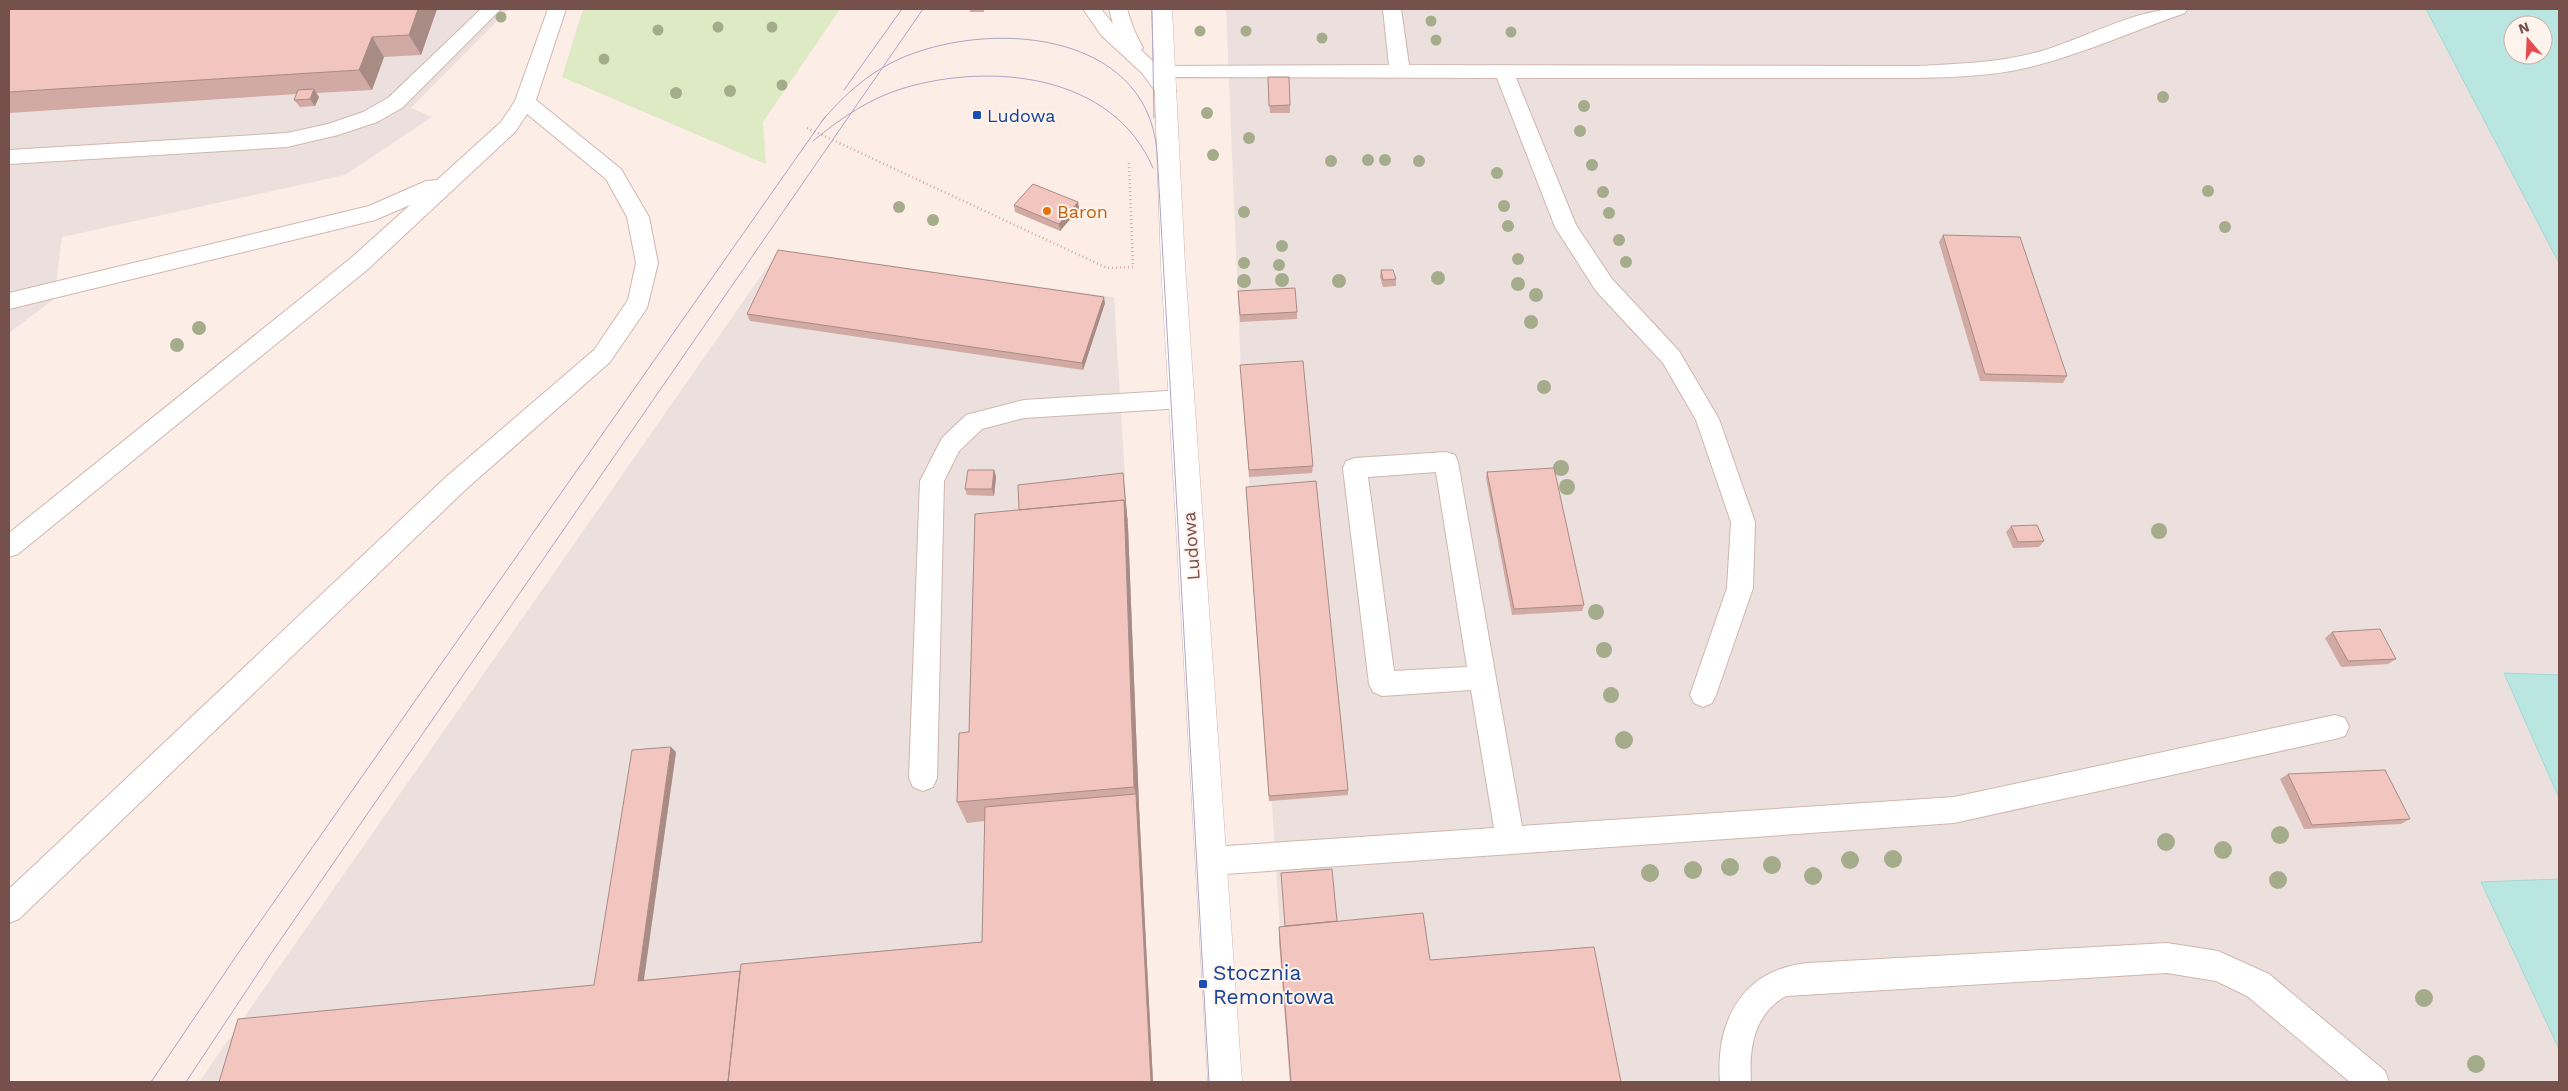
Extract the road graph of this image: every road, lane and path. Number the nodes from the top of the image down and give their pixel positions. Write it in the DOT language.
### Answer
graph roads {
  1 [pos="492,9"];
  2 [pos="557,9"];
  3 [pos="1074,9"];
  4 [pos="1092,9"];
  5 [pos="1118,9"];
  6 [pos="1162,9"];
  7 [pos="1392,9"];
  8 [pos="2178,9"];
  9 [pos="1115,37"];
  10 [pos="1400,71"];
  11 [pos="1504,72"];
  12 [pos="1159,76"];
  13 [pos="525,102"];
  14 [pos="807,128"];
  15 [pos="9,156"];
  16 [pos="1129,162"];
  17 [pos="462,170"];
  18 [pos="9,301"];
  19 [pos="1182,399"];
  20 [pos="9,547"];
  21 [pos="1482,678"];
  22 [pos="1703,695"];
  23 [pos="2335,727"];
  24 [pos="923,778"];
  25 [pos="1510,841"];
  26 [pos="1211,861"];
  27 [pos="9,908"];
  28 [pos="1225,1082"];
  29 [pos="1736,1082"];
  30 [pos="2374,1082"];
  1 -- 15 [label="lane"];
  2 -- 13 [label="lane"];
  3 -- 9 [label="lane"];
  4 -- 9 [label="lane"];
  5 -- 12 [label="lane"];
  6 -- 12 [label="street, Ludowa"];
  7 -- 10 [label="lane"];
  8 -- 11 [label="lane"];
  9 -- 12 [label="lane"];
  10 -- 11 [label="lane"];
  10 -- 12 [label="lane"];
  11 -- 22 [label="lane"];
  12 -- 19 [label="street, Ludowa"];
  13 -- 17 [label="lane"];
  13 -- 27 [label="lane"];
  14 -- 16 [label="path"];
  17 -- 18 [label="lane"];
  17 -- 20 [label="lane"];
  19 -- 24 [label="lane"];
  19 -- 26 [label="street, Ludowa"];
  21 -- 21 [label="lane"];
  21 -- 25 [label="lane"];
  23 -- 25 [label="lane"];
  25 -- 26 [label="lane"];
  26 -- 28 [label="street, Ludowa"];
  29 -- 30 [label="lane"];
}
